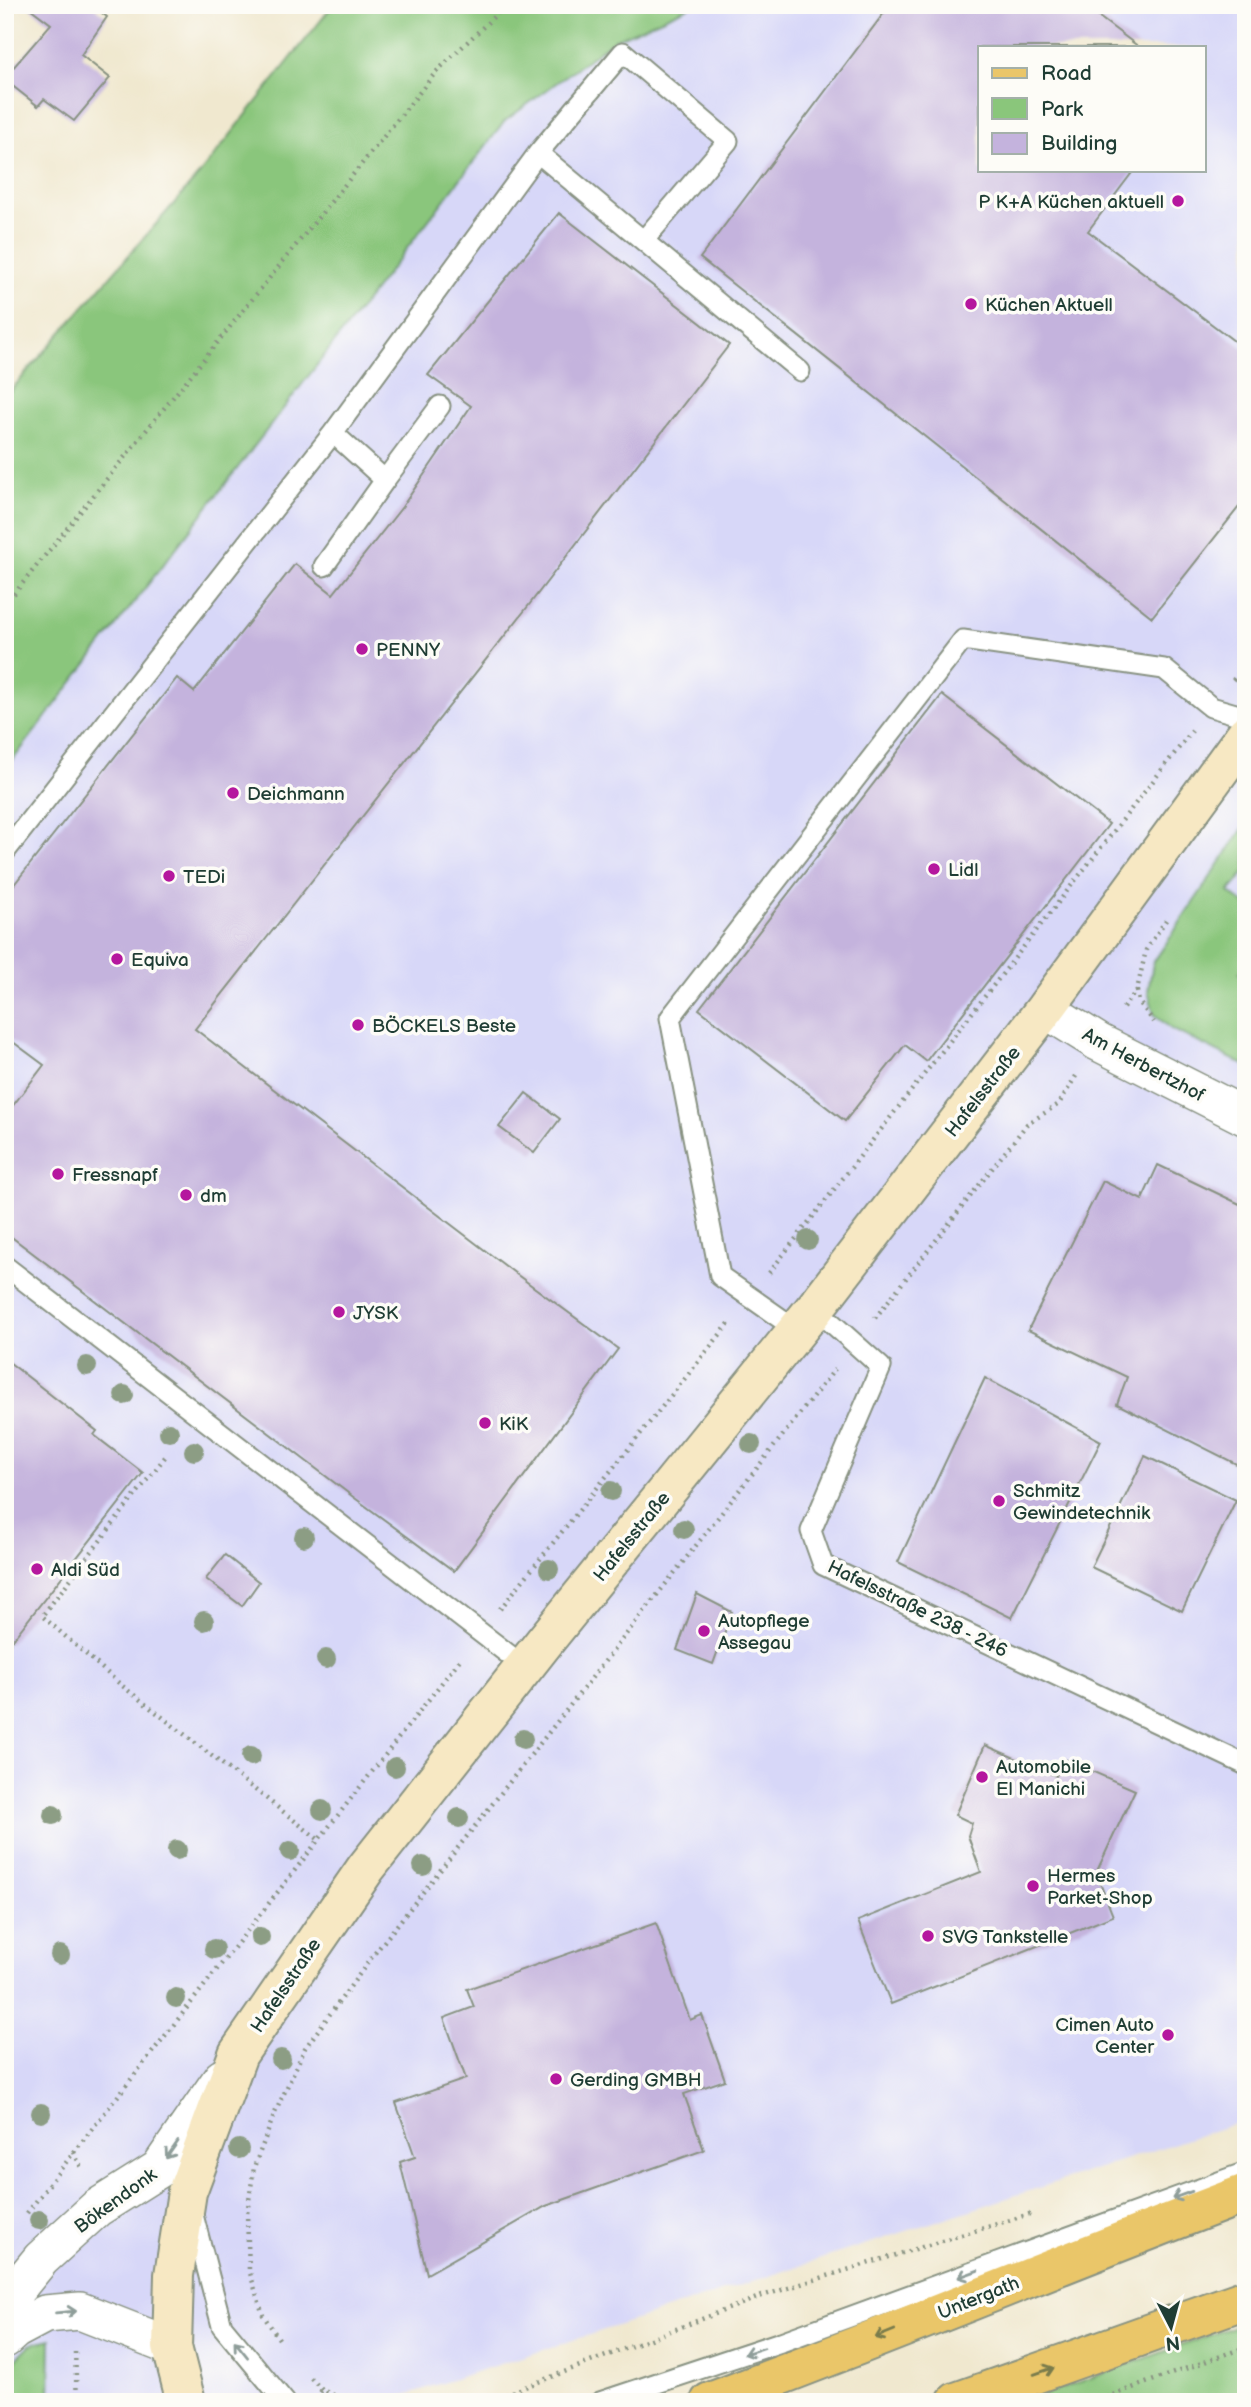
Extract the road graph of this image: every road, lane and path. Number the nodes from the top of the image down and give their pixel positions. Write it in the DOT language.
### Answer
graph roads {
  1 [pos="506,5"];
  2 [pos="538,153"];
  3 [pos="644,240"];
  4 [pos="800,371"];
  5 [pos="440,406"];
  6 [pos="333,433"];
  7 [pos="386,480"];
  8 [pos="324,566"];
  9 [pos="5,605"];
  10 [pos="1246,664"];
  11 [pos="1211,707"];
  12 [pos="1246,717"];
  13 [pos="1246,734"];
  14 [pos="5,852"];
  15 [pos="1169,915"];
  16 [pos="1045,1009"];
  17 [pos="1098,1042"];
  18 [pos="1246,1117"];
  19 [pos="5,1266"];
  20 [pos="750,1298"];
  21 [pos="806,1319"];
  22 [pos="855,1344"];
  23 [pos="165,1457"];
  24 [pos="124,1499"];
  25 [pos="130,1503"];
  26 [pos="481,1633"];
  27 [pos="525,1667"];
  28 [pos="1246,1765"];
  29 [pos="318,1839"];
  30 [pos="238,2054"];
  31 [pos="74,2152"];
  32 [pos="1246,2172"];
  33 [pos="187,2192"];
  34 [pos="1246,2193"];
  35 [pos="1035,2212"];
  36 [pos="1246,2299"];
  37 [pos="5,2303"];
  38 [pos="5,2339"];
  39 [pos="283,2346"];
  40 [pos="172,2347"];
  41 [pos="1246,2347"];
  42 [pos="306,2373"];
  43 [pos="322,2390"];
  44 [pos="186,2402"];
  45 [pos="285,2402"];
  46 [pos="314,2402"];
  47 [pos="351,2402"];
  48 [pos="486,2402"];
  49 [pos="600,2402"];
  50 [pos="710,2402"];
  51 [pos="957,2402"];
  52 [pos="1093,2402"];
  1 -- 9 [label="path"];
  2 -- 3 [label="lane"];
  2 -- 3 [label="lane"];
  2 -- 6 [label="lane"];
  3 -- 4 [label="lane"];
  5 -- 7 [label="lane"];
  6 -- 7 [label="lane"];
  6 -- 14 [label="lane"];
  7 -- 8 [label="lane"];
  10 -- 11 [label="path"];
  11 -- 12 [label="lane"];
  11 -- 20 [label="path"];
  11 -- 20 [label="lane, Hafelsstraße 238 - 246"];
  13 -- 16 [label="main road, Hafelsstraße"];
  15 -- 17 [label="path"];
  16 -- 17 [label="street, Am Herbertzhof"];
  16 -- 21 [label="main road, Hafelsstraße"];
  17 -- 18 [label="street, Am Herbertzhof"];
  17 -- 22 [label="path"];
  19 -- 26 [label="lane"];
  20 -- 21 [label="lane, Hafelsstraße 238 - 246"];
  20 -- 26 [label="path"];
  21 -- 22 [label="lane, Hafelsstraße 238 - 246"];
  21 -- 27 [label="main road, Hafelsstraße"];
  22 -- 28 [label="lane, Hafelsstraße 238 - 246"];
  22 -- 39 [label="path"];
  23 -- 25 [label="path"];
  24 -- 25 [label="path"];
  25 -- 29 [label="path"];
  26 -- 27 [label="lane"];
  26 -- 29 [label="path"];
  27 -- 30 [label="main road, Hafelsstraße"];
  29 -- 31 [label="path"];
  30 -- 33 [label="main road, Hafelsstraße"];
  30 -- 37 [label="street, Bökendonk, one-way"];
  32 -- 49 [label="lane, one-way"];
  33 -- 40 [label="main road, Hafelsstraße"];
  45 -- 33 [label="lane, one-way"];
  34 -- 50 [label="main road, Untergath, one-way"];
  35 -- 48 [label="path"];
  51 -- 36 [label="main road, one-way"];
  38 -- 40 [label="street, one-way"];
  40 -- 44 [label="main road, Hafelsstraße"];
  41 -- 52 [label="path"];
  42 -- 43 [label="path"];
  43 -- 46 [label="path"];
  43 -- 47 [label="path"];
}
